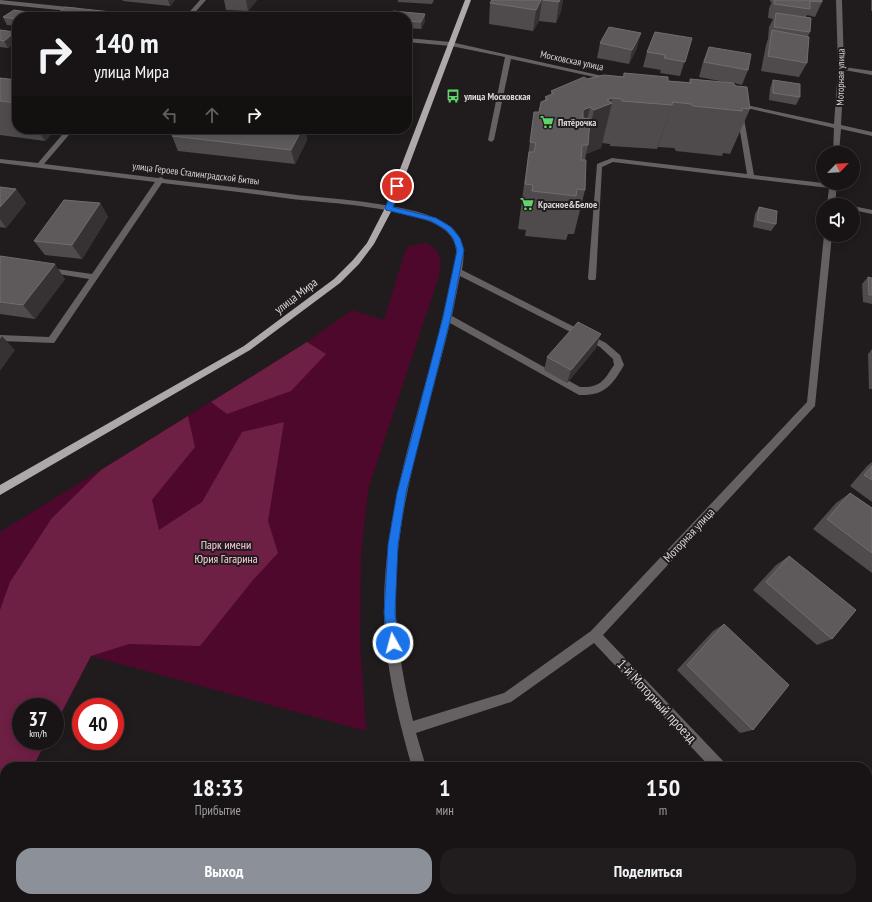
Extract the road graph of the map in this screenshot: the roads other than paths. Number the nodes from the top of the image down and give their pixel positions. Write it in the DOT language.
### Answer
graph roads {
  1 [pos="203,0"];
  2 [pos="468,0"];
  3 [pos="839,0"];
  4 [pos="1,4"];
  5 [pos="82,10"];
  6 [pos="192,12"];
  7 [pos="412,40"];
  8 [pos="451,44"];
  9 [pos="508,57"];
  10 [pos="841,68"];
  11 [pos="872,73"];
  12 [pos="623,81"];
  13 [pos="838,127"];
  14 [pos="67,134"];
  15 [pos="872,134"];
  16 [pos="491,140"];
  17 [pos="837,146"];
  18 [pos="0,160"];
  19 [pos="40,165"];
  20 [pos="751,176"];
  21 [pos="161,179"];
  22 [pos="816,182"];
  23 [pos="389,208"];
  24 [pos="860,209"];
  25 [pos="872,212"];
  26 [pos="827,242"];
  27 [pos="39,268"];
  28 [pos="457,271"];
  29 [pos="94,277"];
  30 [pos="592,278"];
  31 [pos="447,317"];
  32 [pos="0,338"];
  33 [pos="0,490"];
  34 [pos="595,635"];
  35 [pos="408,729"];
  36 [pos="418,762"];
  37 [pos="714,762"];
  1 -- 6 [label="street"];
  2 -- 8 [label="main road, улица Мира"];
  3 -- 10 [label="street, Моторная улица"];
  4 -- 5 [label="street"];
  7 -- 8 [label="street, Московская улица"];
  8 -- 9 [label="street, Московская улица"];
  8 -- 23 [label="main road, улица Мира"];
  9 -- 12 [label="street, Московская улица"];
  9 -- 16 [label="street"];
  10 -- 11 [label="street"];
  10 -- 13 [label="street, Моторная улица"];
  13 -- 15 [label="street"];
  13 -- 17 [label="street, Моторная улица"];
  13 -- 20 [label="street"];
  14 -- 19 [label="street"];
  18 -- 19 [label="street, улица Героев Сталинградской Битвы"];
  19 -- 21 [label="street, улица Героев Сталинградской Битвы"];
  20 -- 22 [label="street"];
  20 -- 30 [label="street"];
  21 -- 23 [label="street, улица Героев Сталинградской Битвы"];
  21 -- 29 [label="street"];
  23 -- 28 [label="street, улица Героев Сталинградской Битвы"];
  23 -- 33 [label="main road, улица Мира"];
  24 -- 25 [label="street"];
  26 -- 34 [label="street, Моторная улица"];
  27 -- 29 [label="street"];
  28 -- 31 [label="street, улица Героев Сталинградской Битвы"];
  28 -- 31 [label="street"];
  29 -- 32 [label="street"];
  31 -- 35 [label="street, улица Героев Сталинградской Битвы"];
  34 -- 35 [label="street, Моторная улица"];
  34 -- 37 [label="street, 1-й Моторный проезд"];
  35 -- 36 [label="street, улица Героев Сталинградской Битвы"];
}
